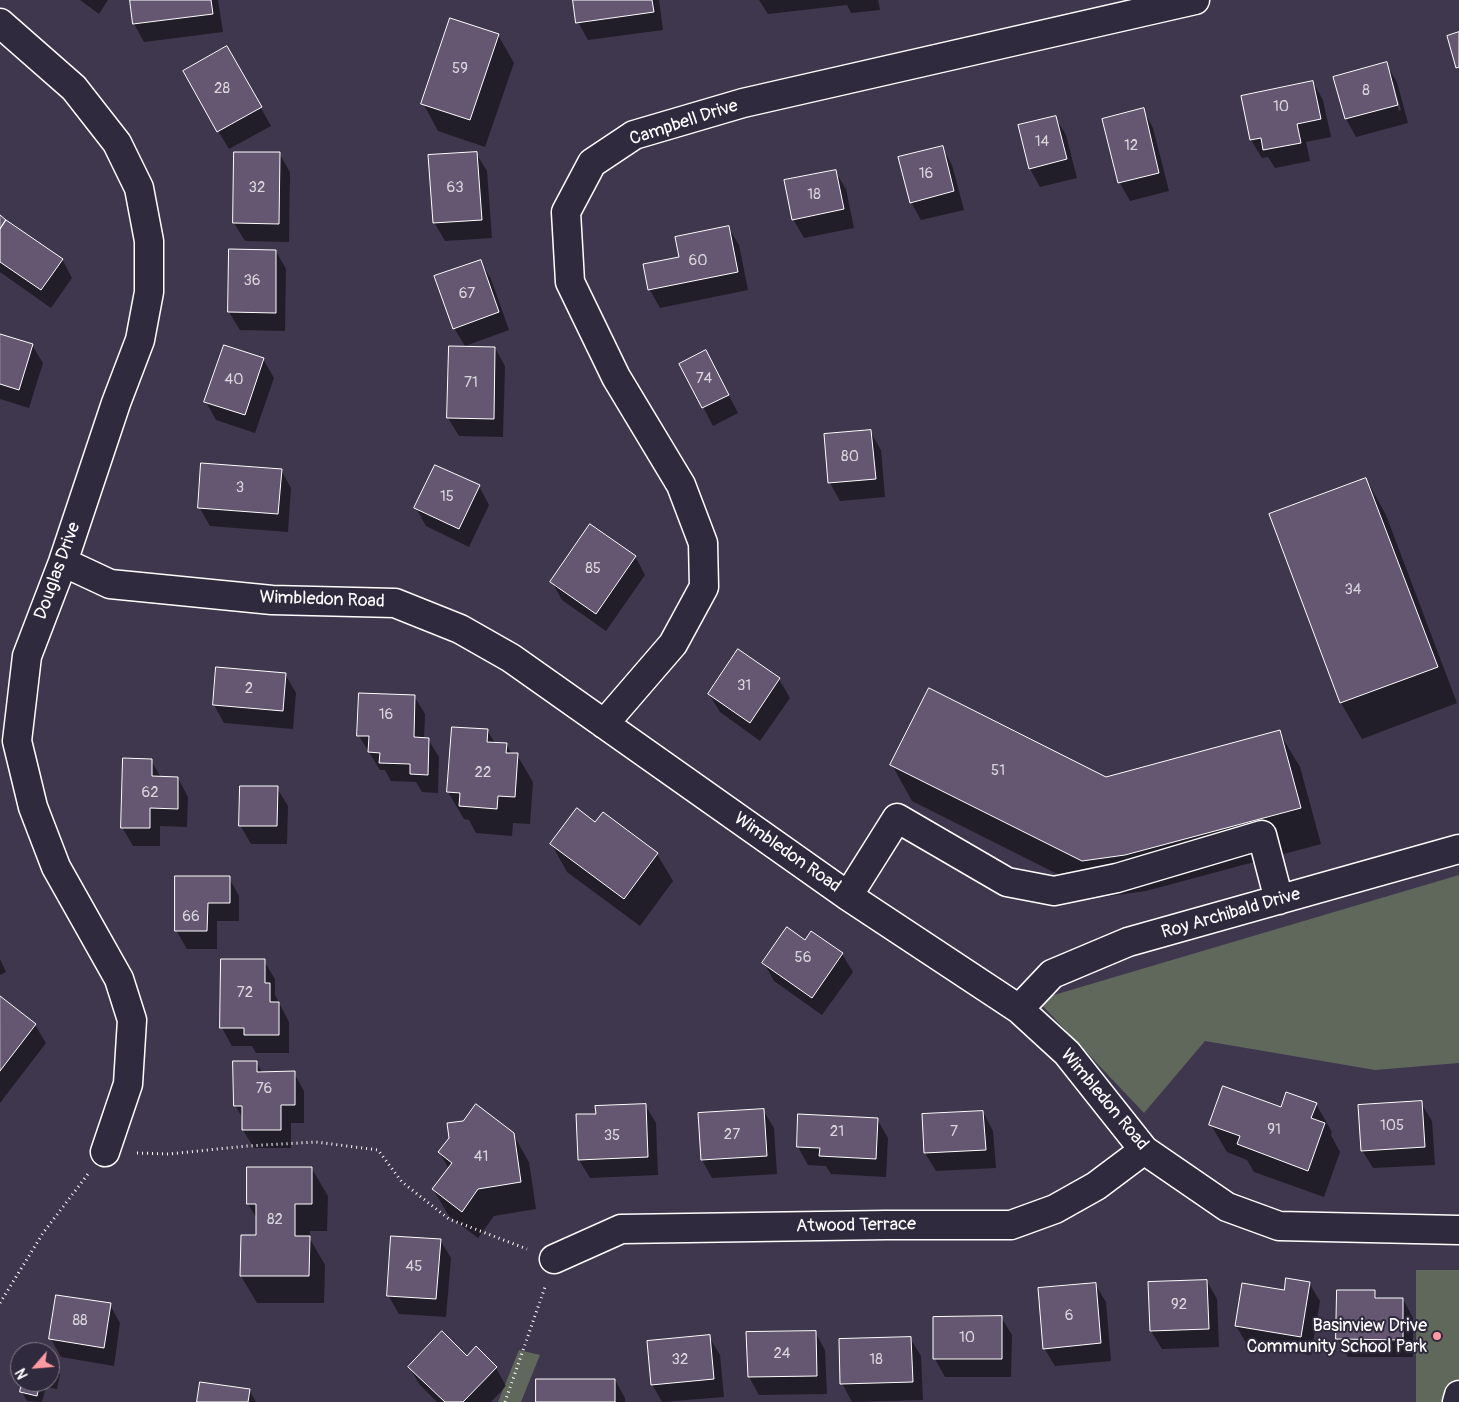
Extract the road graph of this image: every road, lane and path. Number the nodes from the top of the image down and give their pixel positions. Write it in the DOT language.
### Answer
graph roads {
  1 [pos="1196,0"];
  2 [pos="0,23"];
  3 [pos="63,562"];
  4 [pos="604,724"];
  5 [pos="1459,849"];
  6 [pos="848,896"];
  7 [pos="1280,900"];
  8 [pos="1019,1009"];
  9 [pos="1144,1150"];
  10 [pos="105,1152"];
  11 [pos="1459,1230"];
  12 [pos="554,1259"];
  13 [pos="0,1303"];
  14 [pos="1459,1395"];
  15 [pos="505,1402"];
  16 [pos="1457,1402"];
  1 -- 4 [label="street, Campbell Drive"];
  2 -- 3 [label="street, Douglas Drive"];
  3 -- 4 [label="street, Wimbledon Road"];
  3 -- 10 [label="street, Douglas Drive"];
  4 -- 6 [label="street, Wimbledon Road"];
  5 -- 7 [label="street, Roy Archibald Drive"];
  6 -- 7 [label="street"];
  6 -- 8 [label="street, Wimbledon Road"];
  7 -- 8 [label="street, Roy Archibald Drive"];
  8 -- 9 [label="street, Wimbledon Road"];
  9 -- 11 [label="street, Wimbledon Road"];
  9 -- 12 [label="street, Atwood Terrace"];
  10 -- 12 [label="path"];
  10 -- 13 [label="path"];
  12 -- 15 [label="path"];
  14 -- 16 [label="street"];
}
